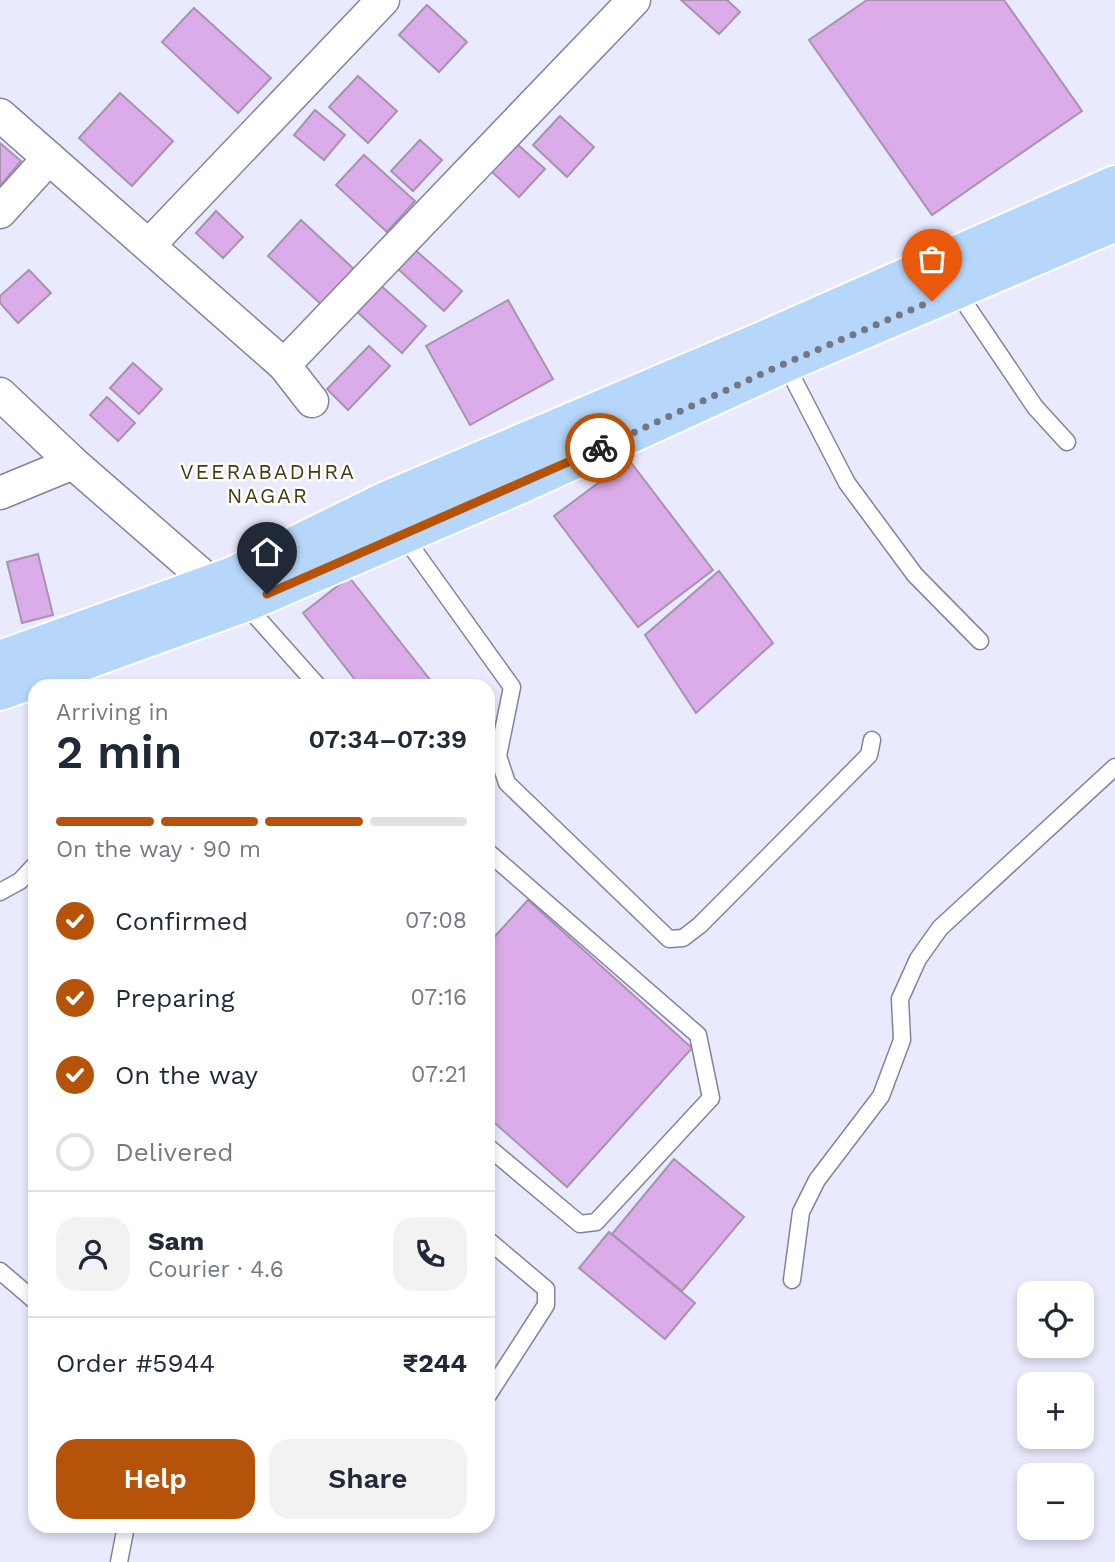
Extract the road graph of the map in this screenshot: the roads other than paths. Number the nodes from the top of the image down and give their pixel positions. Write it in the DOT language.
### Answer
graph roads {
  1 [pos="383,0"];
  2 [pos="634,0"];
  3 [pos="0,115"];
  4 [pos="49,158"];
  5 [pos="1115,185"];
  6 [pos="0,212"];
  7 [pos="1115,222"];
  8 [pos="149,245"];
  9 [pos="956,290"];
  10 [pos="785,363"];
  11 [pos="284,365"];
  12 [pos="0,394"];
  13 [pos="312,401"];
  14 [pos="1066,442"];
  15 [pos="73,463"];
  16 [pos="0,493"];
  17 [pos="403,535"];
  18 [pos="228,599"];
  19 [pos="980,641"];
  20 [pos="0,660"];
  21 [pos="30,679"];
  22 [pos="311,679"];
  23 [pos="28,680"];
  24 [pos="0,691"];
  25 [pos="872,740"];
  26 [pos="1115,766"];
  27 [pos="495,858"];
  28 [pos="28,873"];
  29 [pos="0,892"];
  30 [pos="495,1153"];
  31 [pos="495,1246"];
  32 [pos="0,1271"];
  33 [pos="792,1280"];
  34 [pos="28,1295"];
  35 [pos="495,1384"];
  36 [pos="125,1533"];
  37 [pos="119,1562"];
  1 -- 8 [label="street"];
  2 -- 11 [label="street"];
  3 -- 4 [label="street"];
  4 -- 6 [label="street"];
  4 -- 8 [label="street"];
  5 -- 18 [label="main road"];
  7 -- 9 [label="main road"];
  8 -- 11 [label="street"];
  9 -- 10 [label="main road"];
  9 -- 14 [label="lane"];
  10 -- 17 [label="main road"];
  10 -- 19 [label="lane"];
  11 -- 13 [label="street"];
  12 -- 15 [label="street"];
  15 -- 16 [label="street"];
  15 -- 18 [label="street"];
  17 -- 18 [label="main road"];
  17 -- 25 [label="lane"];
  18 -- 20 [label="main road"];
  18 -- 21 [label="main road"];
  18 -- 22 [label="lane"];
  23 -- 24 [label="main road"];
  26 -- 33 [label="lane"];
  27 -- 30 [label="lane"];
  28 -- 29 [label="lane"];
  31 -- 35 [label="lane"];
  32 -- 34 [label="lane"];
  36 -- 37 [label="lane"];
}
